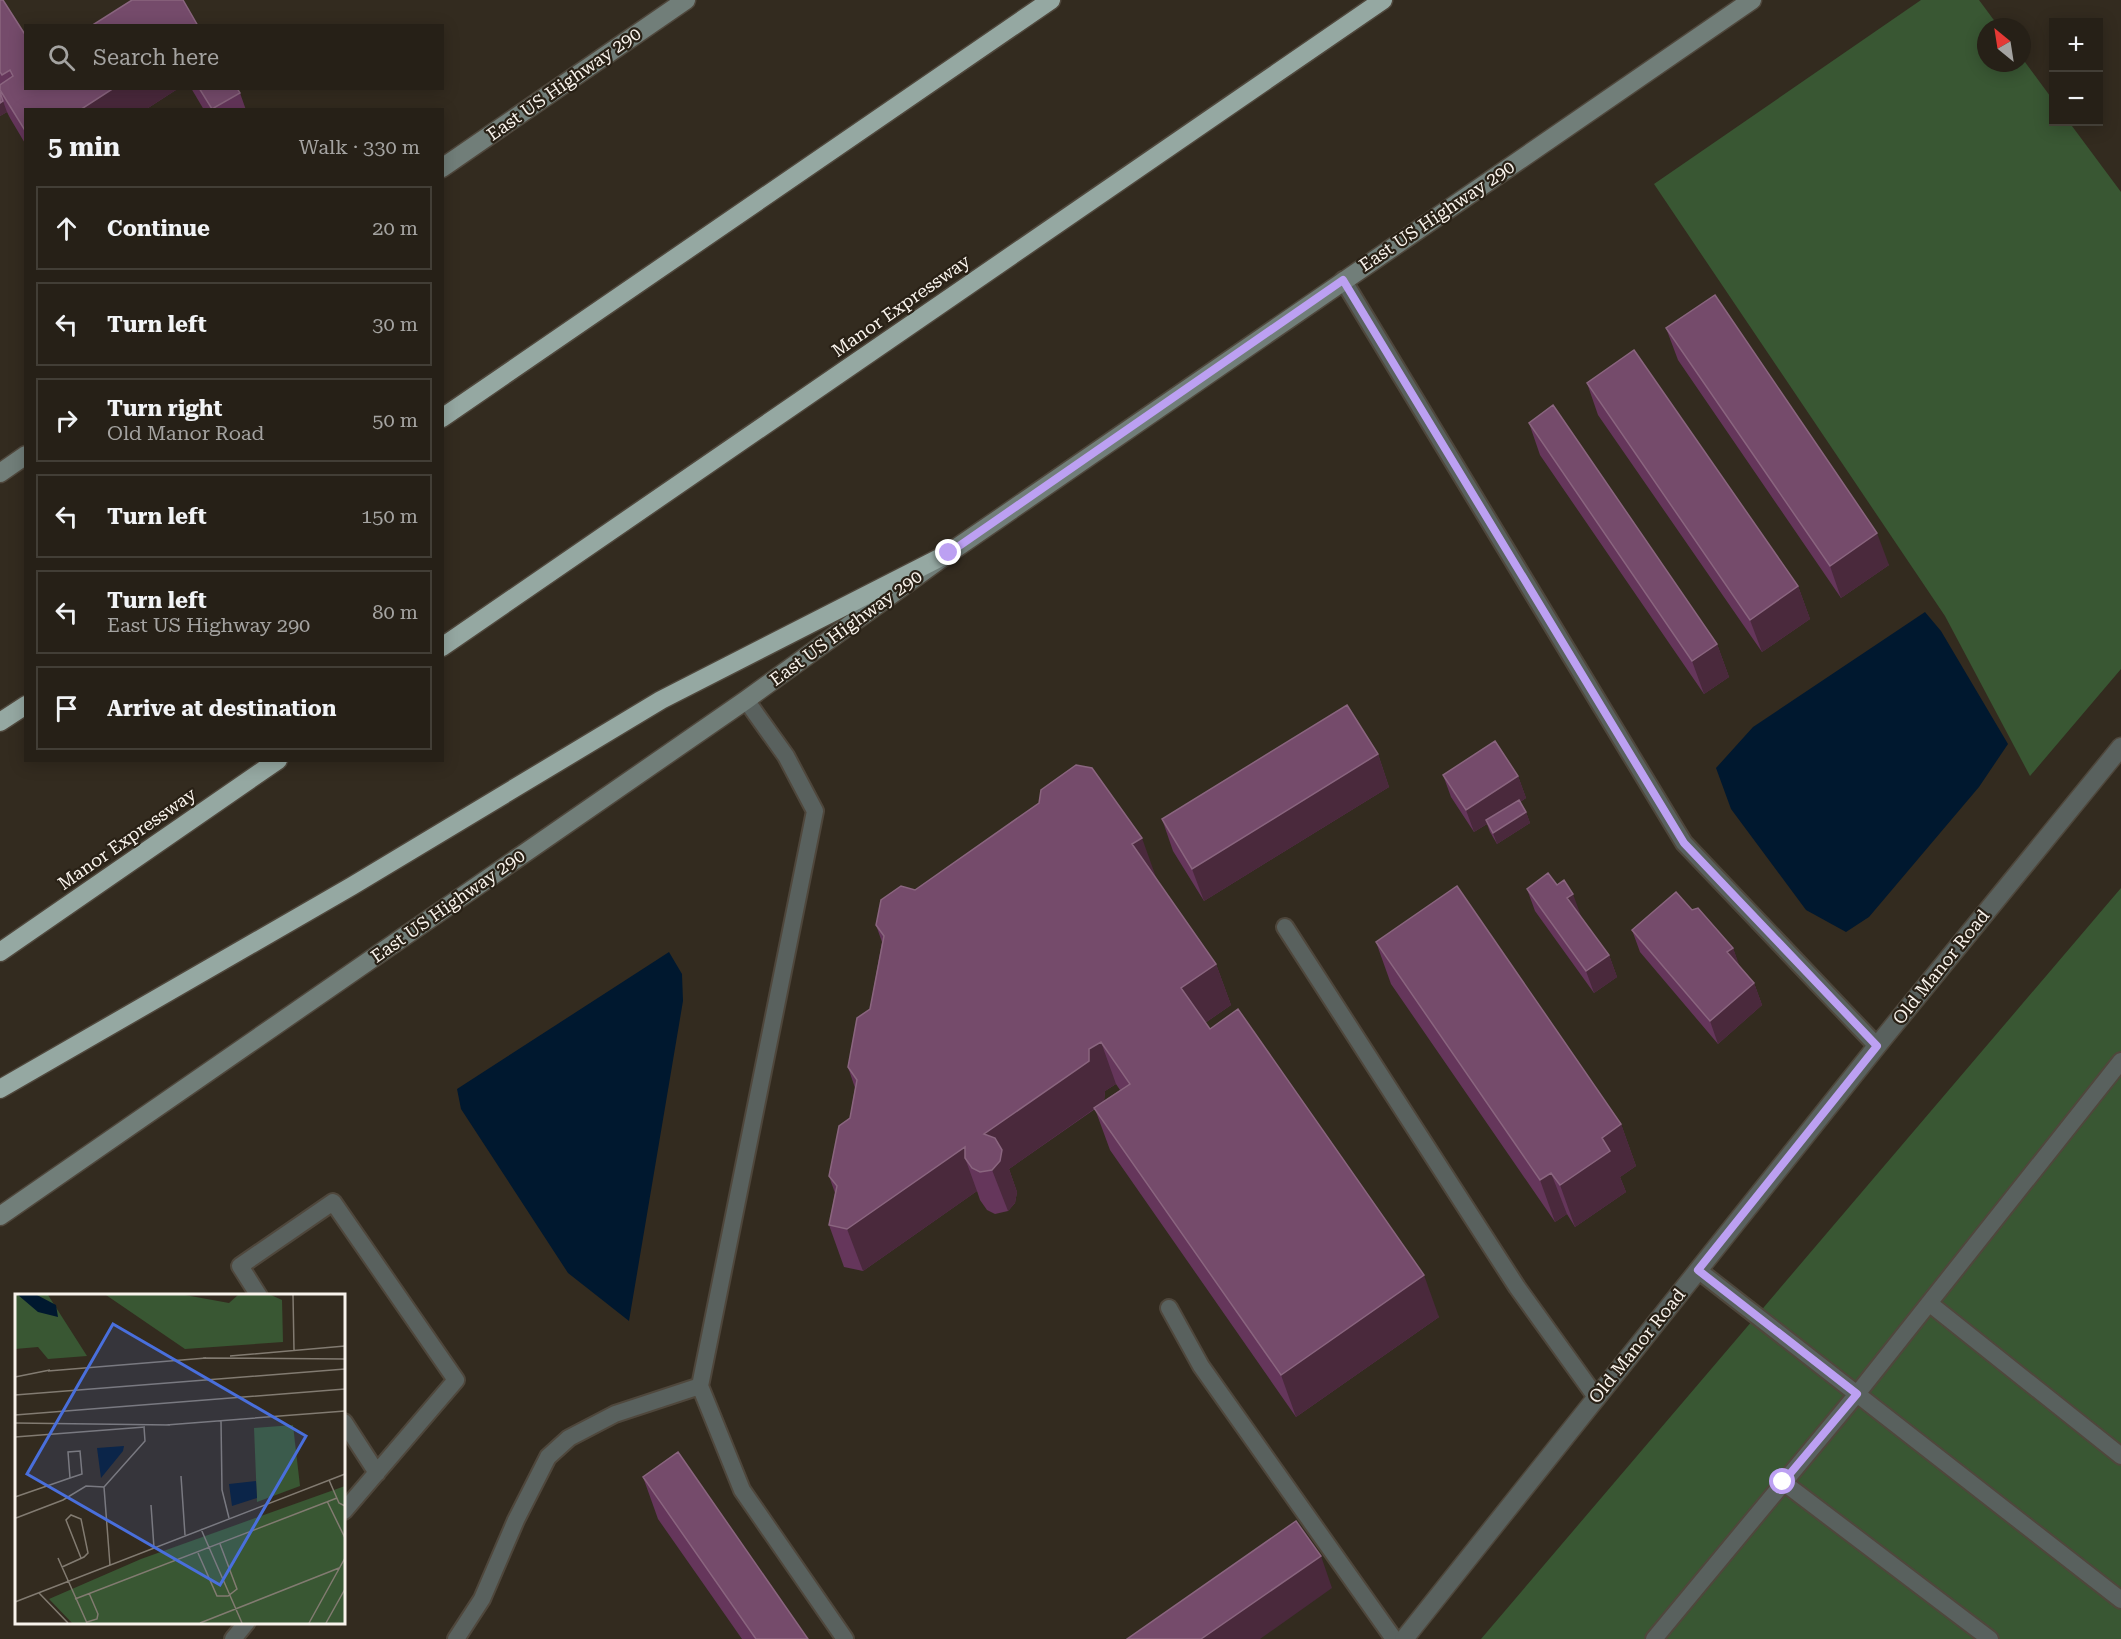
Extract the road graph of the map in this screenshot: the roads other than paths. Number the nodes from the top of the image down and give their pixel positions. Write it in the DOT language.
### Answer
graph roads {
  1 [pos="686,0"];
  2 [pos="1051,0"];
  3 [pos="1383,0"];
  4 [pos="1752,0"];
  5 [pos="444,167"];
  6 [pos="1343,280"];
  7 [pos="444,417"];
  8 [pos="24,456"];
  9 [pos="0,472"];
  10 [pos="949,553"];
  11 [pos="444,646"];
  12 [pos="746,700"];
  13 [pos="24,706"];
  14 [pos="0,722"];
  15 [pos="2121,747"];
  16 [pos="275,762"];
  17 [pos="1285,927"];
  18 [pos="0,952"];
  19 [pos="1877,1046"];
  20 [pos="2121,1061"];
  21 [pos="0,1089"];
  22 [pos="0,1216"];
  23 [pos="1698,1270"];
  24 [pos="258,1294"];
  25 [pos="1929,1304"];
  26 [pos="1169,1308"];
  27 [pos="700,1386"];
  28 [pos="1857,1394"];
  29 [pos="1596,1398"];
  30 [pos="345,1424"];
  31 [pos="2121,1456"];
  32 [pos="377,1473"];
  33 [pos="1783,1482"];
  34 [pos="345,1510"];
  35 [pos="2121,1600"];
  36 [pos="246,1624"];
  37 [pos="233,1639"];
  38 [pos="456,1639"];
  39 [pos="845,1639"];
  40 [pos="1394,1639"];
  41 [pos="1404,1639"];
  42 [pos="1654,1639"];
  43 [pos="1990,1639"];
  1 -- 5 [label="main road, East US Highway 290"];
  2 -- 7 [label="highway"];
  3 -- 11 [label="highway, Manor Expressway"];
  4 -- 6 [label="main road, East US Highway 290"];
  6 -- 10 [label="main road, East US Highway 290"];
  6 -- 19 [label="lane"];
  8 -- 9 [label="main road"];
  10 -- 12 [label="main road, East US Highway 290"];
  10 -- 21 [label="highway"];
  12 -- 22 [label="main road, East US Highway 290"];
  12 -- 27 [label="lane"];
  13 -- 14 [label="highway"];
  15 -- 19 [label="street, Old Manor Road"];
  16 -- 18 [label="highway, Manor Expressway"];
  17 -- 29 [label="lane"];
  19 -- 23 [label="street, Old Manor Road"];
  20 -- 25 [label="lane"];
  23 -- 28 [label="lane"];
  23 -- 29 [label="street, Old Manor Road"];
  24 -- 32 [label="lane"];
  25 -- 28 [label="lane"];
  25 -- 31 [label="lane"];
  26 -- 40 [label="lane"];
  27 -- 38 [label="lane"];
  27 -- 39 [label="lane"];
  28 -- 33 [label="lane"];
  28 -- 35 [label="lane"];
  29 -- 41 [label="street, Old Manor Road"];
  30 -- 32 [label="lane"];
  32 -- 34 [label="lane"];
  33 -- 42 [label="lane"];
  33 -- 43 [label="lane"];
  36 -- 37 [label="lane"];
}
